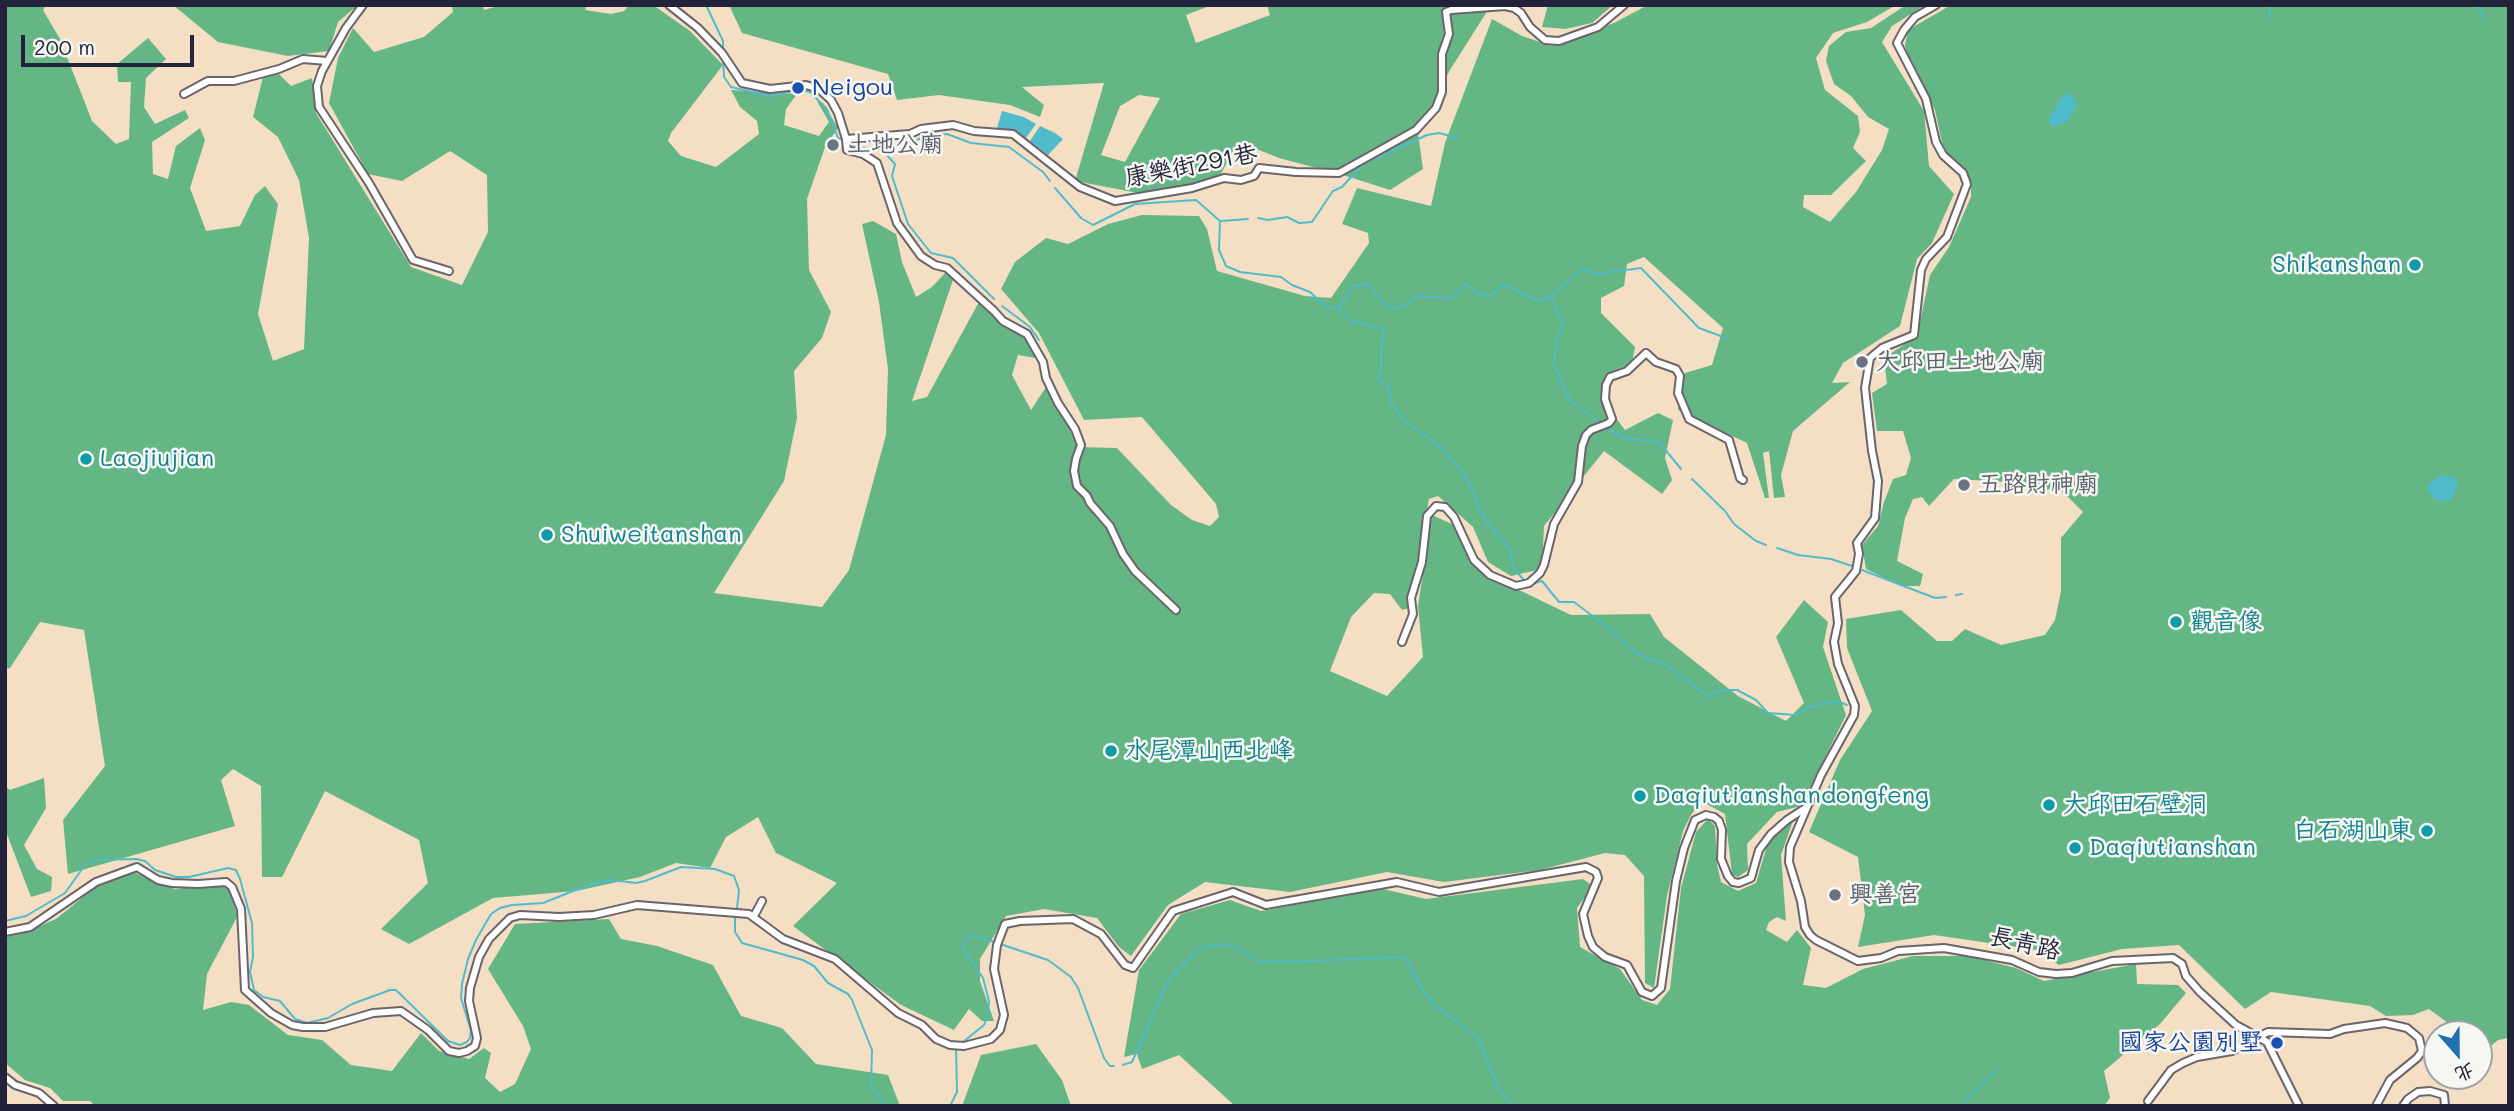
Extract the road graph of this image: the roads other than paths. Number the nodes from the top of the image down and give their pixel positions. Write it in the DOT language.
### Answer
graph roads {
  1 [pos="363,5"];
  2 [pos="669,5"];
  3 [pos="1624,5"];
  4 [pos="1936,5"];
  5 [pos="327,61"];
  6 [pos="184,94"];
  7 [pos="846,139"];
  8 [pos="449,271"];
  9 [pos="1743,480"];
  10 [pos="1176,610"];
  11 [pos="1402,642"];
  12 [pos="1807,807"];
  13 [pos="762,901"];
  14 [pos="754,916"];
  15 [pos="5,932"];
  16 [pos="2259,1036"];
  17 [pos="5,1077"];
  18 [pos="2148,1101"];
  19 [pos="54,1106"];
  20 [pos="2300,1106"];
  21 [pos="2376,1106"];
  22 [pos="2403,1106"];
  23 [pos="2445,1106"];
  1 -- 5 [label="street"];
  2 -- 7 [label="street"];
  3 -- 7 [label="street, 康樂街291巷"];
  4 -- 12 [label="street"];
  5 -- 6 [label="street"];
  5 -- 8 [label="street"];
  7 -- 10 [label="street"];
  9 -- 11 [label="street"];
  12 -- 14 [label="street"];
  12 -- 16 [label="street, 長青路"];
  13 -- 14 [label="street"];
  14 -- 15 [label="street"];
  16 -- 18 [label="street"];
  16 -- 20 [label="street, 長青路"];
  16 -- 21 [label="street"];
  17 -- 19 [label="street"];
  22 -- 23 [label="street"];
}
